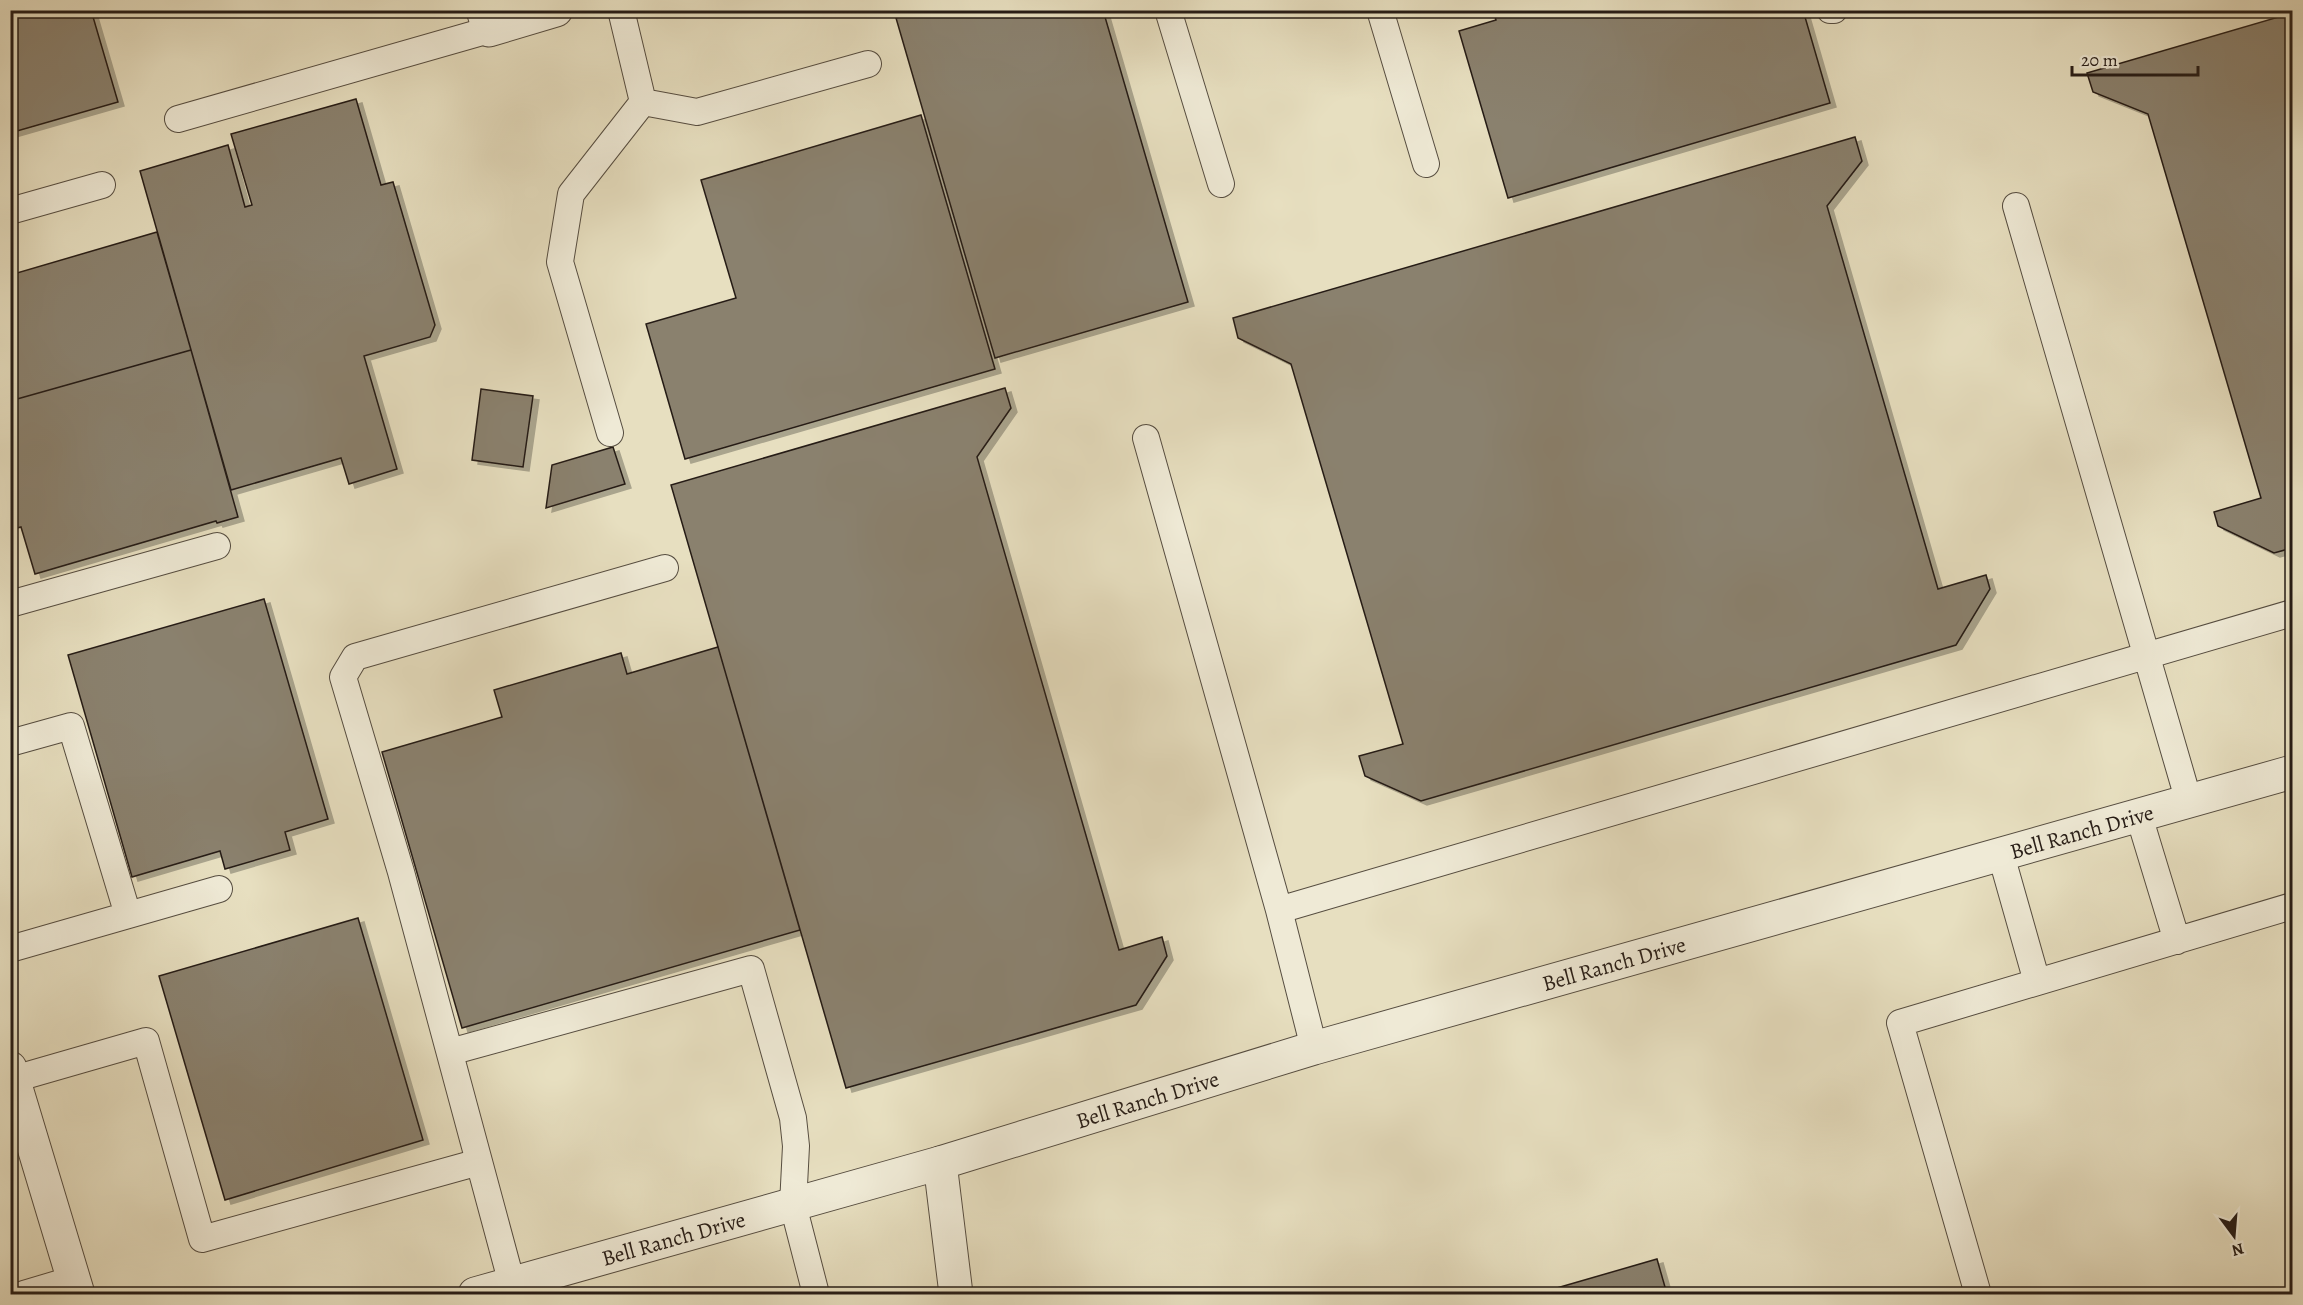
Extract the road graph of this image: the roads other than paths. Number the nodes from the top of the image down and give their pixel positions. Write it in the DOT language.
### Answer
graph roads {
  1 [pos="556,10"];
  2 [pos="621,10"];
  3 [pos="1168,10"];
  4 [pos="1380,10"];
  5 [pos="486,20"];
  6 [pos="868,64"];
  7 [pos="643,102"];
  8 [pos="178,119"];
  9 [pos="1426,164"];
  10 [pos="1221,184"];
  11 [pos="102,185"];
  12 [pos="2016,206"];
  13 [pos="10,210"];
  14 [pos="610,433"];
  15 [pos="1146,438"];
  16 [pos="217,546"];
  17 [pos="665,568"];
  18 [pos="10,604"];
  19 [pos="2292,613"];
  20 [pos="2147,656"];
  21 [pos="10,743"];
  22 [pos="2292,772"];
  23 [pos="2189,802"];
  24 [pos="2139,816"];
  25 [pos="2001,855"];
  26 [pos="219,889"];
  27 [pos="2292,906"];
  28 [pos="1279,910"];
  29 [pos="128,915"];
  30 [pos="2177,940"];
  31 [pos="10,949"];
  32 [pos="2037,982"];
  33 [pos="1314,1048"];
  34 [pos="450,1052"];
  35 [pos="12,1074"];
  36 [pos="479,1162"];
  37 [pos="940,1164"];
  38 [pos="793,1205"];
  39 [pos="512,1284"];
  40 [pos="76,1287"];
  41 [pos="24,1294"];
  42 [pos="474,1294"];
  43 [pos="816,1294"];
  44 [pos="956,1294"];
  45 [pos="1978,1294"];
  1 -- 5 [label="street"];
  2 -- 7 [label="lane"];
  3 -- 10 [label="lane"];
  4 -- 9 [label="lane"];
  5 -- 8 [label="lane"];
  6 -- 7 [label="lane"];
  7 -- 14 [label="lane"];
  11 -- 13 [label="lane"];
  12 -- 20 [label="lane"];
  15 -- 28 [label="lane"];
  16 -- 18 [label="lane"];
  17 -- 34 [label="lane"];
  19 -- 20 [label="lane"];
  20 -- 23 [label="lane"];
  20 -- 28 [label="lane"];
  21 -- 29 [label="lane"];
  22 -- 23 [label="street, Bell Ranch Drive"];
  23 -- 24 [label="street, Bell Ranch Drive"];
  24 -- 25 [label="street, Bell Ranch Drive"];
  24 -- 30 [label="lane"];
  25 -- 32 [label="lane"];
  25 -- 33 [label="street, Bell Ranch Drive"];
  26 -- 29 [label="lane"];
  27 -- 30 [label="lane"];
  28 -- 33 [label="lane"];
  29 -- 31 [label="lane"];
  30 -- 32 [label="lane"];
  32 -- 45 [label="lane"];
  33 -- 37 [label="street, Bell Ranch Drive"];
  34 -- 36 [label="lane"];
  34 -- 38 [label="lane"];
  35 -- 36 [label="lane"];
  35 -- 40 [label="street"];
  36 -- 39 [label="lane"];
  37 -- 38 [label="street, Bell Ranch Drive"];
  37 -- 44 [label="street"];
  38 -- 39 [label="street, Bell Ranch Drive"];
  38 -- 43 [label="lane"];
  39 -- 42 [label="street, Bell Ranch Drive"];
  40 -- 41 [label="lane"];
}
